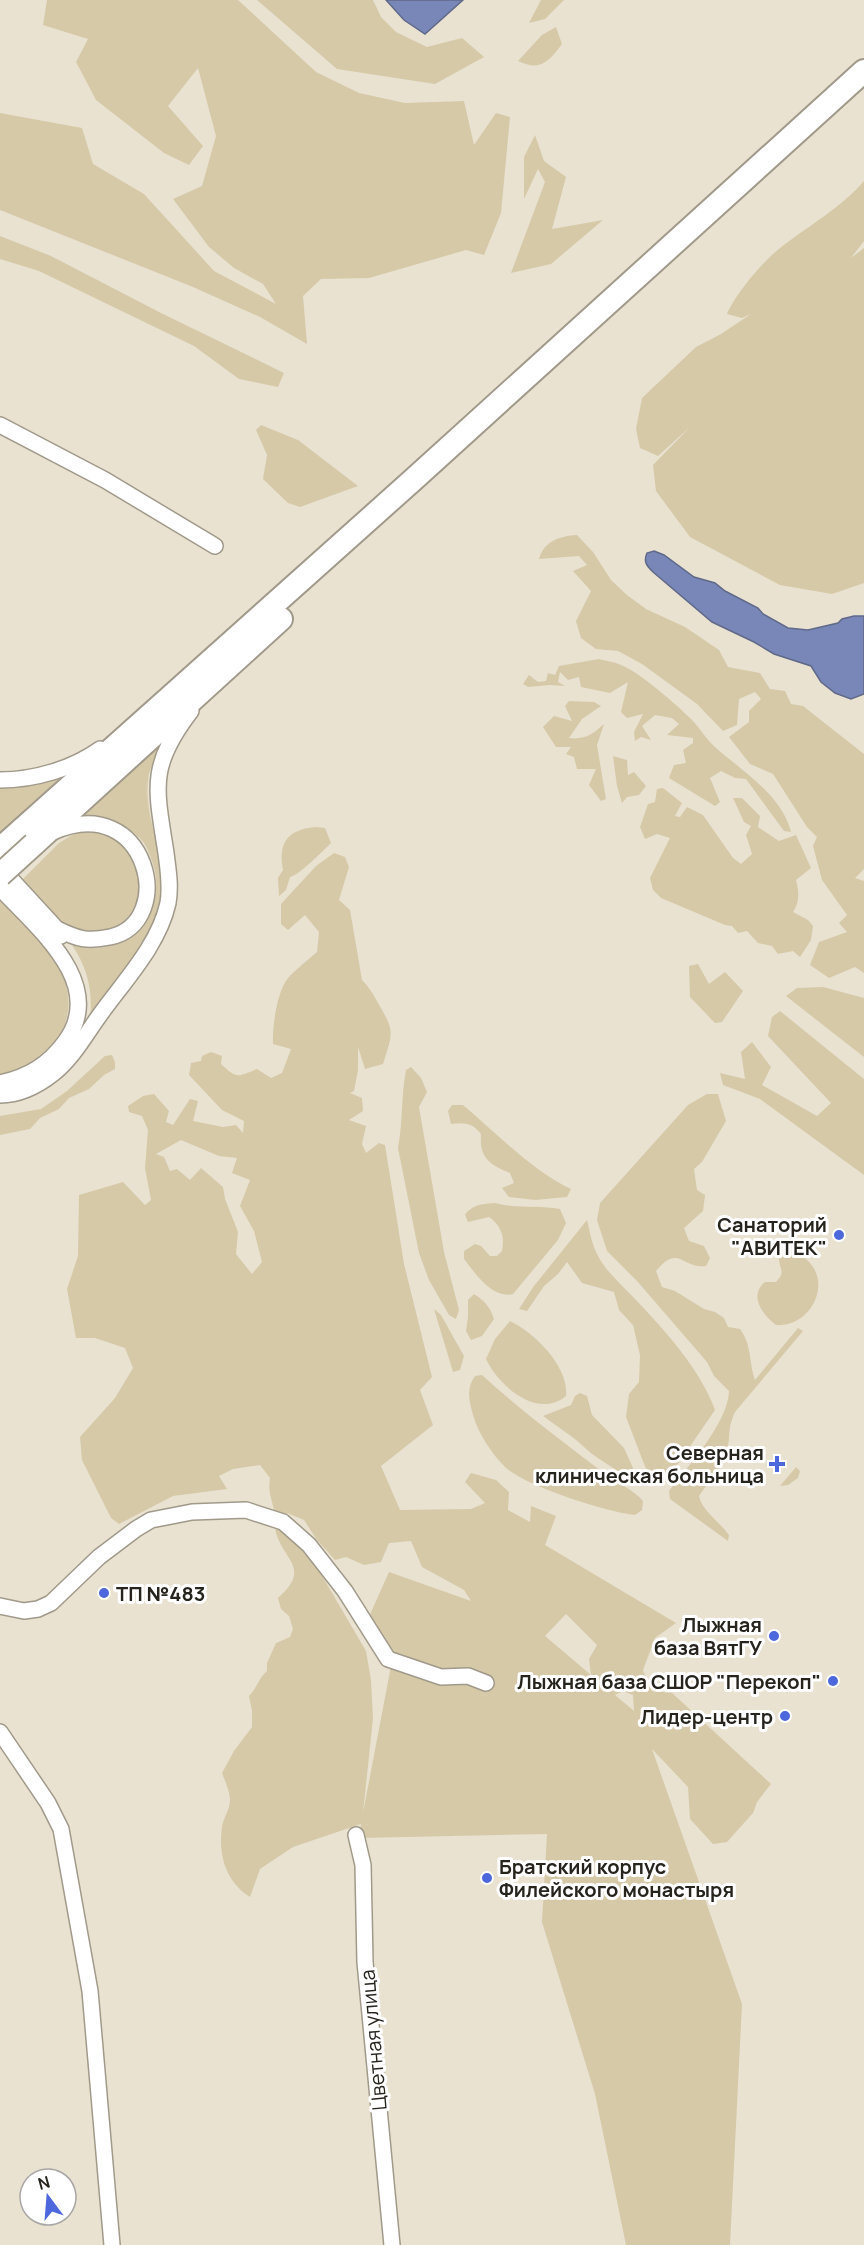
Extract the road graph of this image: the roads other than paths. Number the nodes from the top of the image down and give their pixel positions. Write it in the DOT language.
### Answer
graph roads {
  1 [pos="864,71"];
  2 [pos="864,93"];
  3 [pos="0,425"];
  4 [pos="215,546"];
  5 [pos="219,676"];
  6 [pos="154,711"];
  7 [pos="0,780"];
  8 [pos="32,837"];
  9 [pos="0,849"];
  10 [pos="0,867"];
  11 [pos="0,875"];
  12 [pos="0,888"];
  13 [pos="57,929"];
  14 [pos="75,1049"];
  15 [pos="0,1083"];
  16 [pos="0,1095"];
  17 [pos="0,1606"];
  18 [pos="486,1683"];
  19 [pos="0,1731"];
  20 [pos="356,1835"];
  21 [pos="112,2245"];
  22 [pos="392,2245"];
  1 -- 6 [label="highway"];
  2 -- 5 [label="highway"];
  3 -- 4 [label="street"];
  5 -- 8 [label="highway"];
  5 -- 14 [label="street"];
  6 -- 7 [label="street"];
  6 -- 8 [label="highway"];
  8 -- 9 [label="highway"];
  8 -- 11 [label="highway, bridge"];
  8 -- 13 [label="street"];
  10 -- 13 [label="street"];
  12 -- 15 [label="street"];
  13 -- 14 [label="street"];
  14 -- 16 [label="street"];
  17 -- 18 [label="street"];
  19 -- 21 [label="street"];
  20 -- 22 [label="street, Цветная улица"];
}
